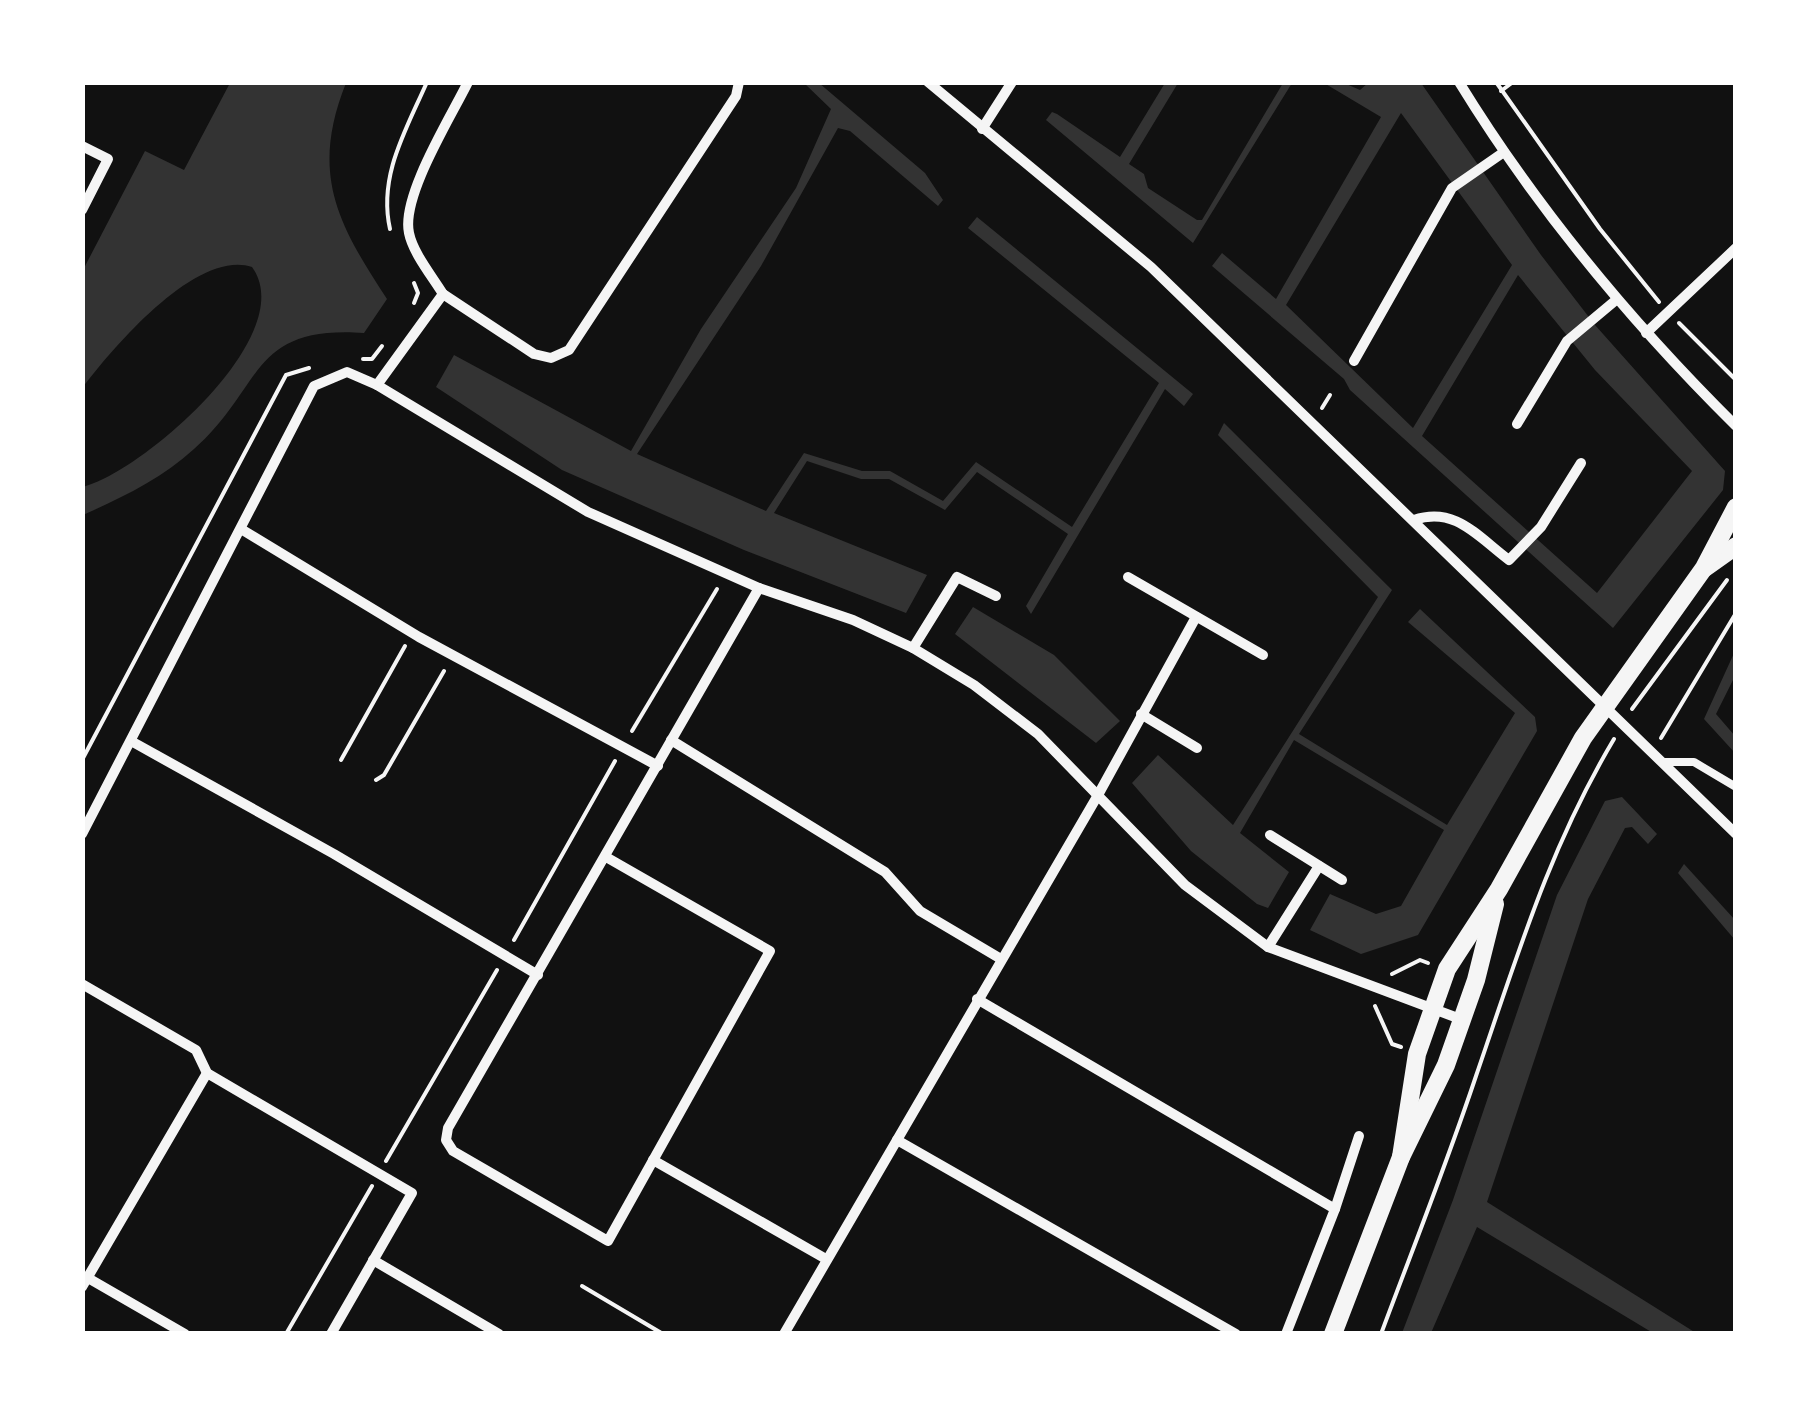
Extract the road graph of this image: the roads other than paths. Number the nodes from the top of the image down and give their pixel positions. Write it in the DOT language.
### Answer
graph roads {
  1 [pos="468,82"];
  2 [pos="739,82"];
  3 [pos="928,82"];
  4 [pos="1012,82"];
  5 [pos="1459,82"];
  6 [pos="982,130"];
  7 [pos="82,146"];
  8 [pos="1504,152"];
  9 [pos="82,210"];
  10 [pos="1736,248"];
  11 [pos="443,294"];
  12 [pos="1616,300"];
  13 [pos="1646,333"];
  14 [pos="1354,361"];
  15 [pos="377,385"];
  16 [pos="1517,424"];
  17 [pos="1736,426"];
  18 [pos="1581,462"];
  19 [pos="1736,506"];
  20 [pos="1414,520"];
  21 [pos="241,529"];
  22 [pos="1736,546"];
  23 [pos="1704,568"];
  24 [pos="1128,577"];
  25 [pos="759,588"];
  26 [pos="996,596"];
  27 [pos="1196,617"];
  28 [pos="912,648"];
  29 [pos="1263,656"];
  30 [pos="1141,714"];
  31 [pos="672,740"];
  32 [pos="131,741"];
  33 [pos="1197,748"];
  34 [pos="1665,762"];
  35 [pos="658,766"];
  36 [pos="1736,787"];
  37 [pos="1098,796"];
  38 [pos="82,834"];
  39 [pos="1736,834"];
  40 [pos="1270,835"];
  41 [pos="606,857"];
  42 [pos="1319,866"];
  43 [pos="1342,880"];
  44 [pos="1499,889"];
  45 [pos="1268,947"];
  46 [pos="1000,959"];
  47 [pos="538,975"];
  48 [pos="82,984"];
  49 [pos="977,999"];
  50 [pos="1432,1010"];
  51 [pos="1463,1020"];
  52 [pos="207,1072"];
  53 [pos="1359,1136"];
  54 [pos="896,1140"];
  55 [pos="1401,1157"];
  56 [pos="653,1160"];
  57 [pos="1334,1209"];
  58 [pos="826,1259"];
  59 [pos="373,1260"];
  60 [pos="85,1282"];
  61 [pos="184,1334"];
  62 [pos="331,1334"];
  63 [pos="499,1334"];
  64 [pos="784,1334"];
  65 [pos="1236,1334"];
  66 [pos="1286,1334"];
  67 [pos="1332,1334"];
  1 -- 11 [label="street"];
  2 -- 11 [label="street"];
  3 -- 6 [label="street"];
  4 -- 6 [label="street"];
  5 -- 8 [label="street"];
  6 -- 20 [label="street"];
  7 -- 9 [label="street"];
  8 -- 12 [label="street"];
  8 -- 14 [label="street"];
  10 -- 13 [label="street"];
  11 -- 15 [label="street"];
  12 -- 13 [label="street"];
  12 -- 16 [label="street"];
  13 -- 17 [label="street"];
  15 -- 21 [label="street"];
  15 -- 25 [label="street"];
  18 -- 20 [label="street"];
  19 -- 23 [label="street"];
  20 -- 34 [label="street"];
  21 -- 32 [label="street"];
  21 -- 35 [label="street"];
  22 -- 23 [label="street"];
  23 -- 44 [label="street"];
  24 -- 27 [label="street"];
  25 -- 28 [label="street"];
  25 -- 31 [label="street"];
  26 -- 28 [label="street"];
  27 -- 29 [label="street"];
  27 -- 30 [label="street"];
  28 -- 37 [label="street"];
  30 -- 33 [label="street"];
  30 -- 37 [label="street"];
  31 -- 35 [label="street"];
  31 -- 46 [label="street"];
  32 -- 38 [label="street"];
  32 -- 47 [label="street"];
  34 -- 36 [label="lane"];
  34 -- 39 [label="street"];
  35 -- 41 [label="street"];
  37 -- 45 [label="street"];
  37 -- 46 [label="street"];
  40 -- 42 [label="street"];
  41 -- 47 [label="street"];
  41 -- 56 [label="street"];
  42 -- 43 [label="street"];
  42 -- 45 [label="street"];
  44 -- 50 [label="street"];
  44 -- 51 [label="street"];
  45 -- 50 [label="street"];
  46 -- 49 [label="street"];
  47 -- 56 [label="street"];
  48 -- 52 [label="street"];
  49 -- 54 [label="street"];
  49 -- 57 [label="street"];
  50 -- 51 [label="street"];
  50 -- 55 [label="street"];
  51 -- 55 [label="street"];
  52 -- 59 [label="street"];
  52 -- 60 [label="street"];
  53 -- 57 [label="street"];
  54 -- 58 [label="street"];
  54 -- 65 [label="street"];
  55 -- 67 [label="street"];
  56 -- 58 [label="street"];
  57 -- 66 [label="street"];
  58 -- 64 [label="street"];
  59 -- 62 [label="street"];
  59 -- 63 [label="street"];
  60 -- 61 [label="street"];
}
